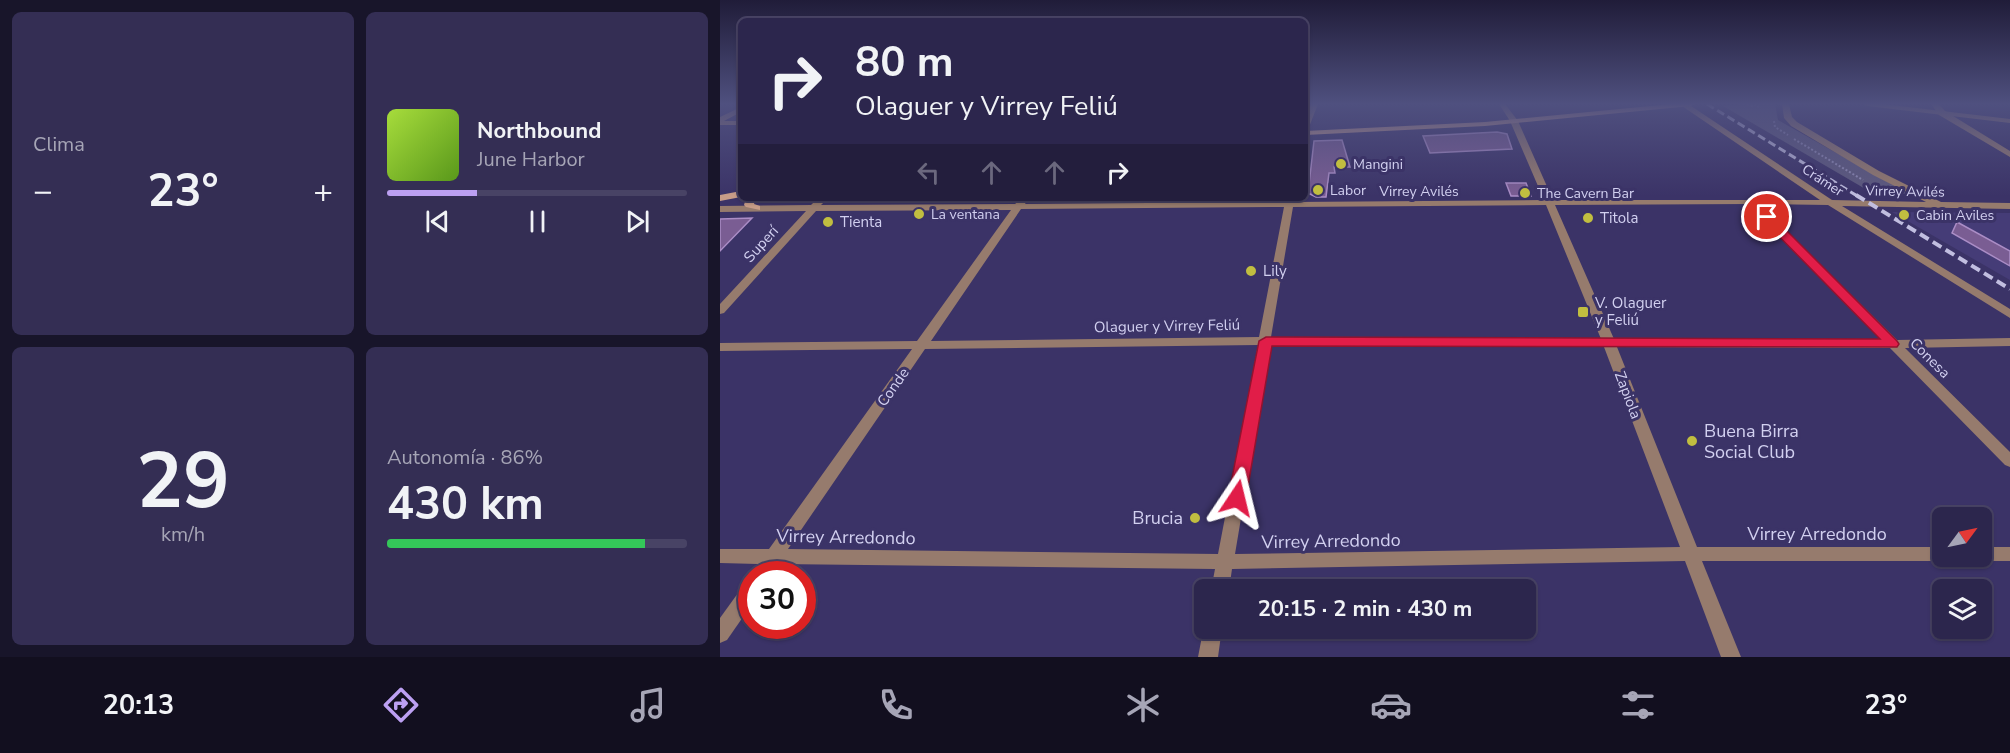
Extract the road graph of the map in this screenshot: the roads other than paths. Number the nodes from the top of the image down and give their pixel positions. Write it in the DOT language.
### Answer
graph roads {
  1 [pos="1520,135"];
  2 [pos="1729,135"];
  3 [pos="1812,135"];
  4 [pos="1977,135"];
  5 [pos="2010,155"];
  6 [pos="738,195"];
  7 [pos="720,198"];
  8 [pos="750,201"];
  9 [pos="821,201"];
  10 [pos="1751,201"];
  11 [pos="1022,202"];
  12 [pos="1290,202"];
  13 [pos="1550,203"];
  14 [pos="1831,203"];
  15 [pos="1942,206"];
  16 [pos="2010,206"];
  17 [pos="814,207"];
  18 [pos="757,208"];
  19 [pos="720,209"];
  20 [pos="720,311"];
  21 [pos="2010,314"];
  22 [pos="1266,341"];
  23 [pos="1607,341"];
  24 [pos="2010,342"];
  25 [pos="1892,344"];
  26 [pos="922,346"];
  27 [pos="720,347"];
  28 [pos="2010,461"];
  29 [pos="1690,554"];
  30 [pos="1932,554"];
  31 [pos="1992,554"];
  32 [pos="2010,554"];
  33 [pos="774,555"];
  34 [pos="720,556"];
  35 [pos="770,561"];
  36 [pos="1226,562"];
  37 [pos="1222,579"];
  38 [pos="738,608"];
  39 [pos="720,634"];
  40 [pos="1211,639"];
  41 [pos="1208,657"];
  42 [pos="1731,657"];
  1 -- 13 [label="street, Zapiola"];
  2 -- 14 [label="street, Crámer"];
  3 -- 15 [label="street"];
  4 -- 5 [label="street"];
  6 -- 7 [label="main road"];
  8 -- 18 [label="main road"];
  9 -- 17 [label="street, Superí"];
  10 -- 13 [label="street, Virrey Avilés"];
  10 -- 14 [label="street, Virrey Avilés"];
  10 -- 25 [label="street, Conesa"];
  11 -- 12 [label="street, Virrey Avilés"];
  11 -- 17 [label="street, Virrey Avilés"];
  11 -- 26 [label="street, Conde"];
  12 -- 13 [label="street, Virrey Avilés"];
  12 -- 22 [label="street"];
  13 -- 23 [label="street, Zapiola"];
  14 -- 15 [label="street, Virrey Avilés"];
  14 -- 21 [label="street, Crámer"];
  15 -- 16 [label="street, Virrey Avilés"];
  17 -- 18 [label="street, Virrey Avilés"];
  17 -- 20 [label="street, Superí"];
  18 -- 19 [label="street, Virrey Avilés"];
  22 -- 23 [label="street, Olaguer y Virrey Feliú"];
  22 -- 26 [label="street, Olaguer y Virrey Feliú"];
  22 -- 36 [label="street"];
  23 -- 25 [label="street, Olaguer y Virrey Feliú"];
  23 -- 29 [label="street, Zapiola"];
  24 -- 25 [label="street, Olaguer y Virrey Feliú"];
  25 -- 28 [label="street, Conesa"];
  26 -- 27 [label="street, Olaguer y Virrey Feliú"];
  26 -- 33 [label="street, Conde"];
  29 -- 30 [label="street, Virrey Arredondo"];
  29 -- 36 [label="street, Virrey Arredondo"];
  29 -- 42 [label="street, Zapiola"];
  31 -- 32 [label="street"];
  33 -- 34 [label="street, Virrey Arredondo"];
  33 -- 35 [label="street, Conde"];
  33 -- 36 [label="street, Virrey Arredondo"];
  36 -- 37 [label="street"];
  38 -- 39 [label="street"];
  40 -- 41 [label="street"];
}
